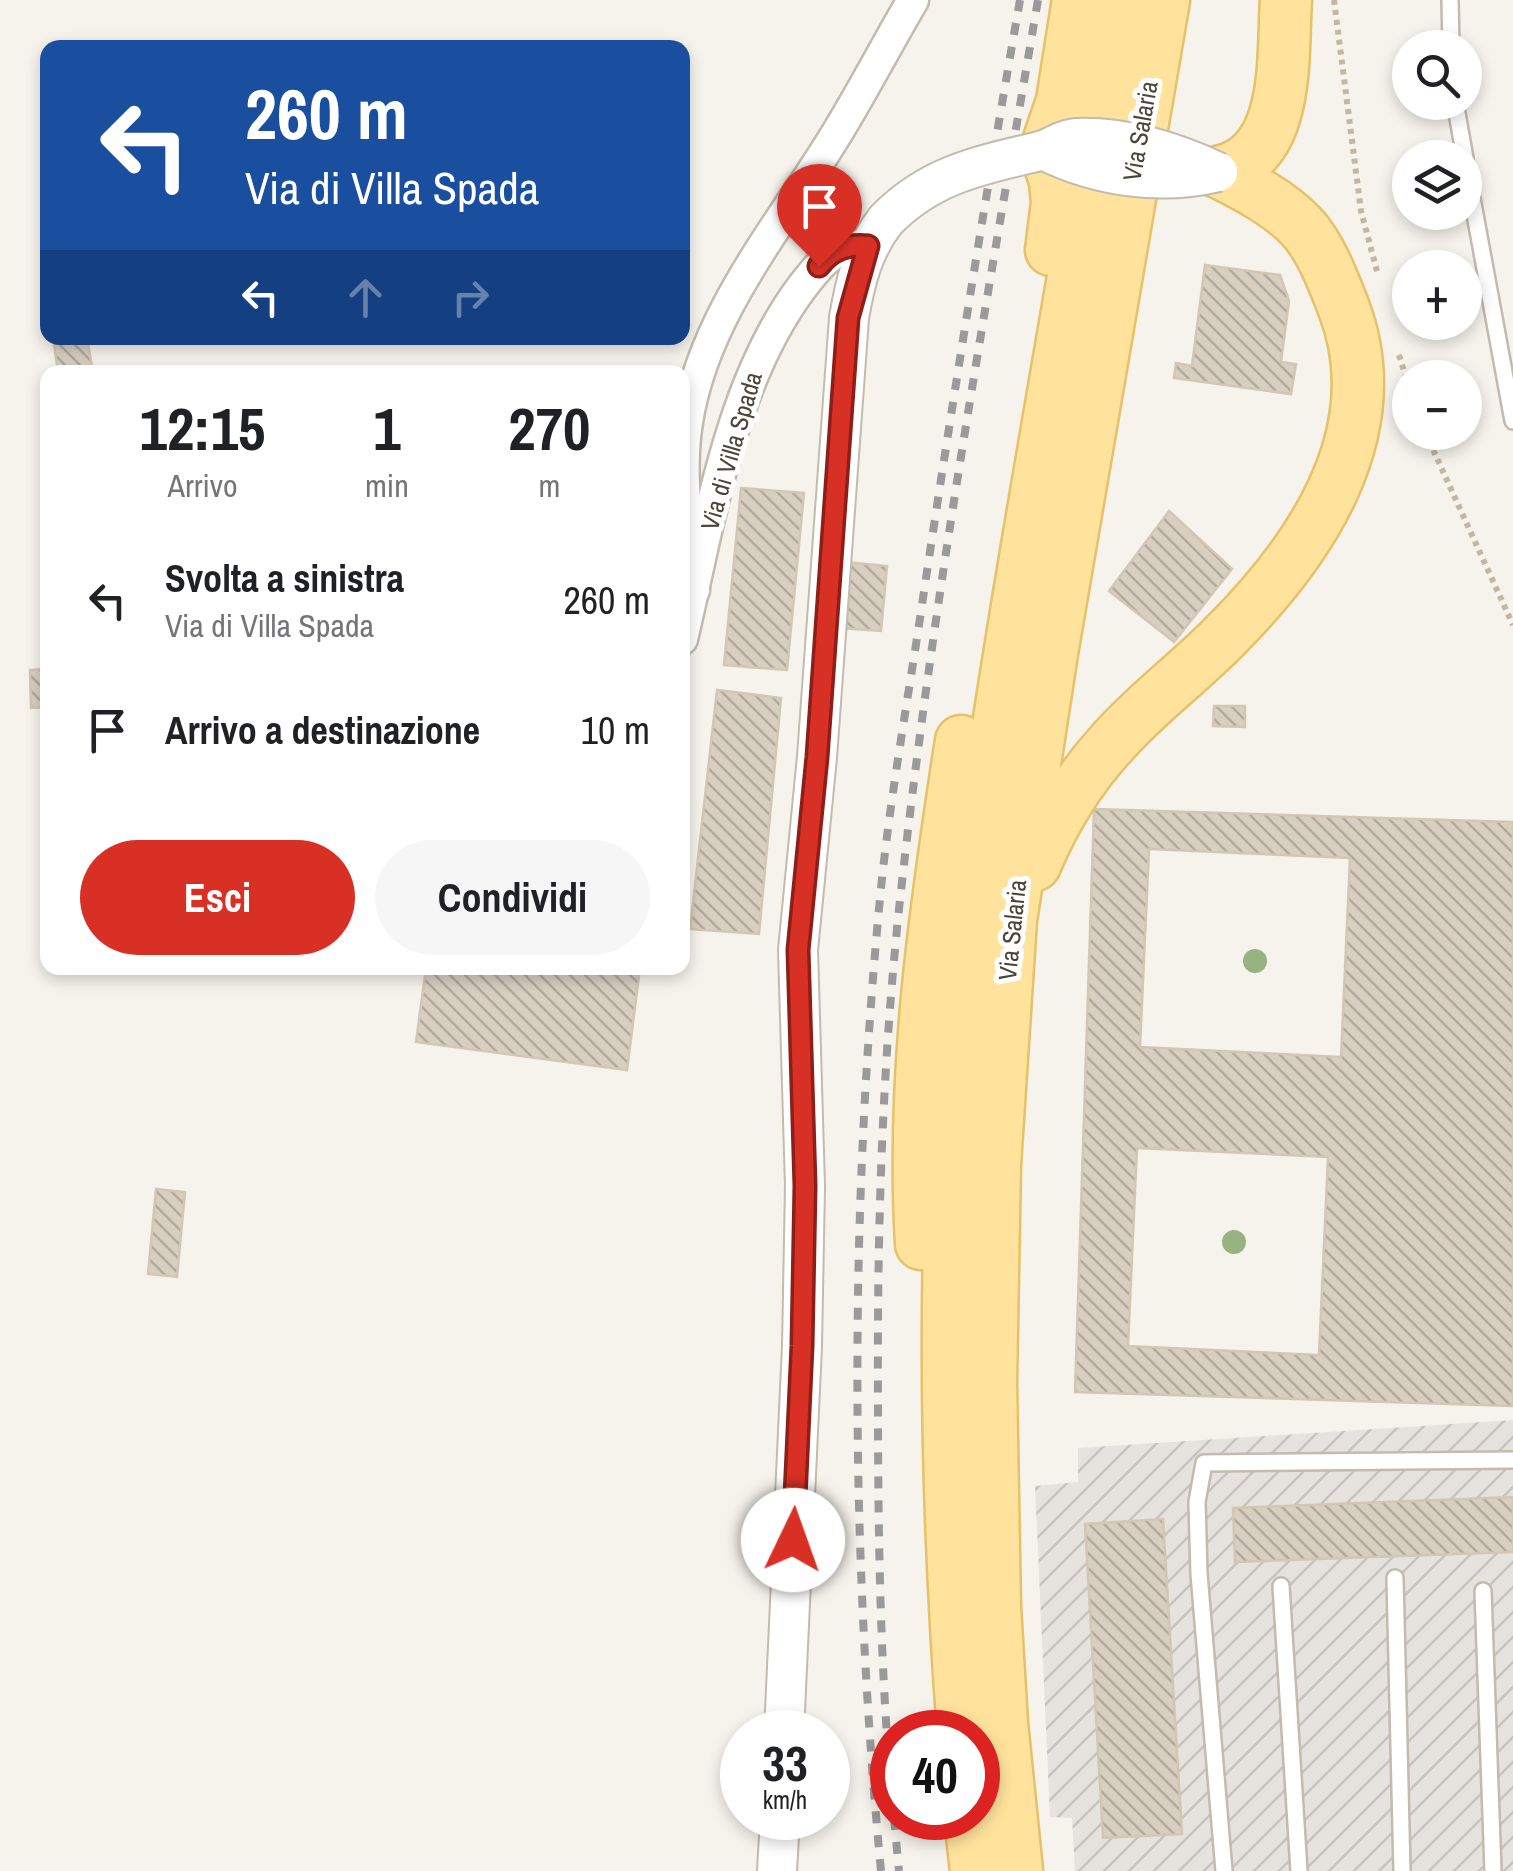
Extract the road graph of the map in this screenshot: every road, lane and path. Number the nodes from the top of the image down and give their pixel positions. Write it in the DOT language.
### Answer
graph roads {
  1 [pos="912,0"];
  2 [pos="1078,0"];
  3 [pos="1120,0"];
  4 [pos="1164,0"];
  5 [pos="1286,0"];
  6 [pos="1334,0"];
  7 [pos="1450,0"];
  8 [pos="1451,30"];
  9 [pos="1279,105"];
  10 [pos="1044,151"];
  11 [pos="1218,172"];
  12 [pos="1301,226"];
  13 [pos="1478,230"];
  14 [pos="878,233"];
  15 [pos="1381,287"];
  16 [pos="1396,344"];
  17 [pos="1401,360"];
  18 [pos="690,411"];
  19 [pos="1513,422"];
  20 [pos="1433,450"];
  21 [pos="690,540"];
  22 [pos="694,590"];
  23 [pos="690,606"];
  24 [pos="1513,625"];
  25 [pos="1011,920"];
  26 [pos="949,1421"];
  27 [pos="1513,1460"];
  28 [pos="1396,1578"];
  29 [pos="1282,1586"];
  30 [pos="1483,1591"];
  31 [pos="785,1710"];
  32 [pos="961,1710"];
  33 [pos="779,1840"];
  34 [pos="972,1840"];
  35 [pos="778,1871"];
  36 [pos="976,1871"];
  37 [pos="1017,1871"];
  38 [pos="1224,1871"];
  39 [pos="1299,1871"];
  40 [pos="1402,1871"];
  41 [pos="1493,1871"];
  1 -- 18 [label="street, Via di Villa Spada"];
  2 -- 10 [label="main road"];
  3 -- 26 [label="main road, Via Salaria"];
  4 -- 25 [label="main road, Via Salaria"];
  5 -- 9 [label="main road"];
  6 -- 15 [label="path"];
  7 -- 8 [label="lane"];
  9 -- 11 [label="main road"];
  9 -- 12 [label="main road"];
  10 -- 11 [label="street, bridge"];
  10 -- 14 [label="street, bridge"];
  10 -- 26 [label="main road"];
  11 -- 12 [label="main road"];
  12 -- 25 [label="main road"];
  13 -- 19 [label="lane"];
  14 -- 22 [label="street, Via di Villa Spada"];
  14 -- 31 [label="street"];
  16 -- 17 [label="path"];
  20 -- 24 [label="path"];
  21 -- 22 [label="street, Via di Villa Spada"];
  22 -- 23 [label="street, Via di Villa Spada"];
  25 -- 37 [label="main road, Via Salaria"];
  26 -- 32 [label="main road, Via Salaria"];
  27 -- 38 [label="lane"];
  28 -- 40 [label="lane"];
  29 -- 39 [label="lane"];
  30 -- 41 [label="lane"];
  33 -- 35 [label="street"];
  34 -- 36 [label="main road"];
}
